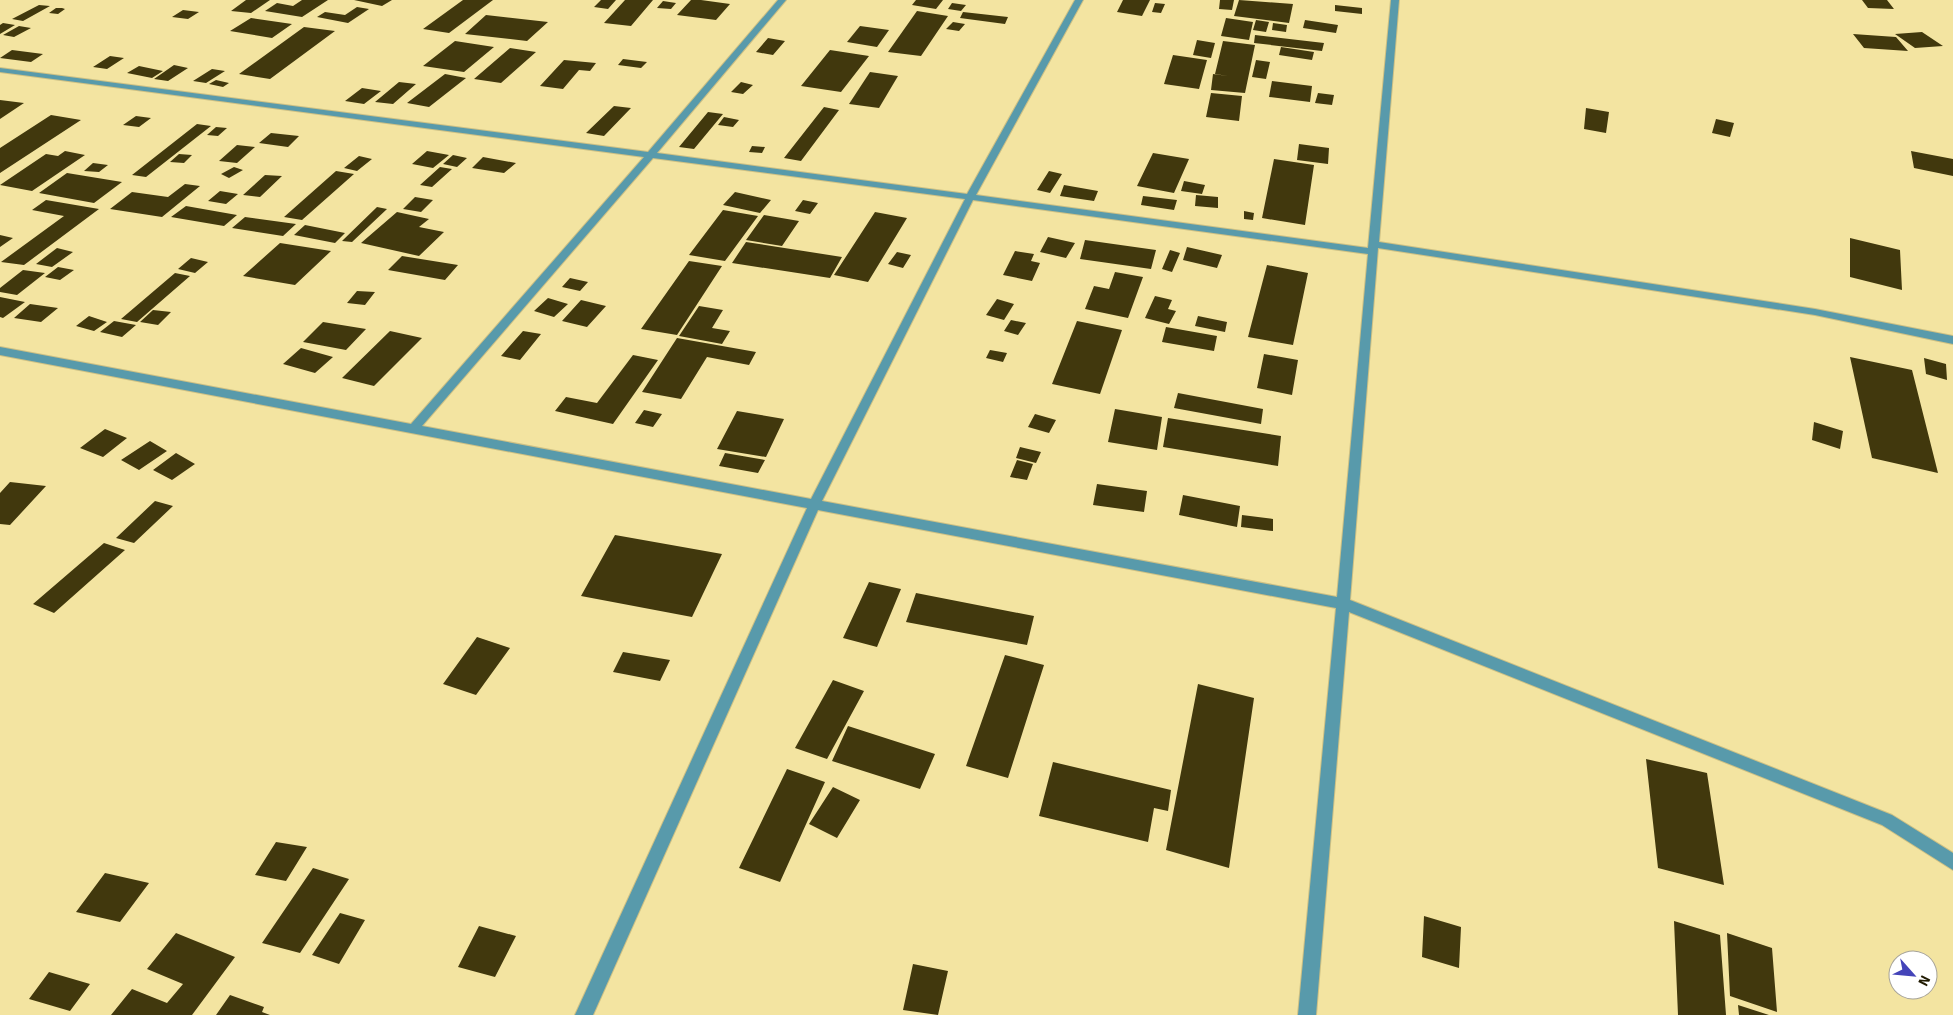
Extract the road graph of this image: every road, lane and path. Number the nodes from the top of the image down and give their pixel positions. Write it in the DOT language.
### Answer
graph roads {
  1 [pos="782,0"];
  2 [pos="1079,0"];
  3 [pos="1396,0"];
  4 [pos="0,70"];
  5 [pos="650,156"];
  6 [pos="972,196"];
  7 [pos="1373,248"];
  8 [pos="1953,340"];
  9 [pos="0,351"];
  10 [pos="413,429"];
  11 [pos="814,505"];
  12 [pos="1344,604"];
  13 [pos="1953,862"];
  14 [pos="584,1015"];
  15 [pos="1307,1015"];
  1 -- 5 [label="street"];
  2 -- 6 [label="street"];
  3 -- 7 [label="street"];
  4 -- 5 [label="street"];
  5 -- 6 [label="street"];
  5 -- 10 [label="street"];
  6 -- 7 [label="street"];
  6 -- 11 [label="street"];
  7 -- 8 [label="street"];
  7 -- 12 [label="street"];
  9 -- 10 [label="street"];
  10 -- 11 [label="street"];
  11 -- 12 [label="street"];
  11 -- 14 [label="street"];
  12 -- 13 [label="street"];
  12 -- 15 [label="street"];
}
